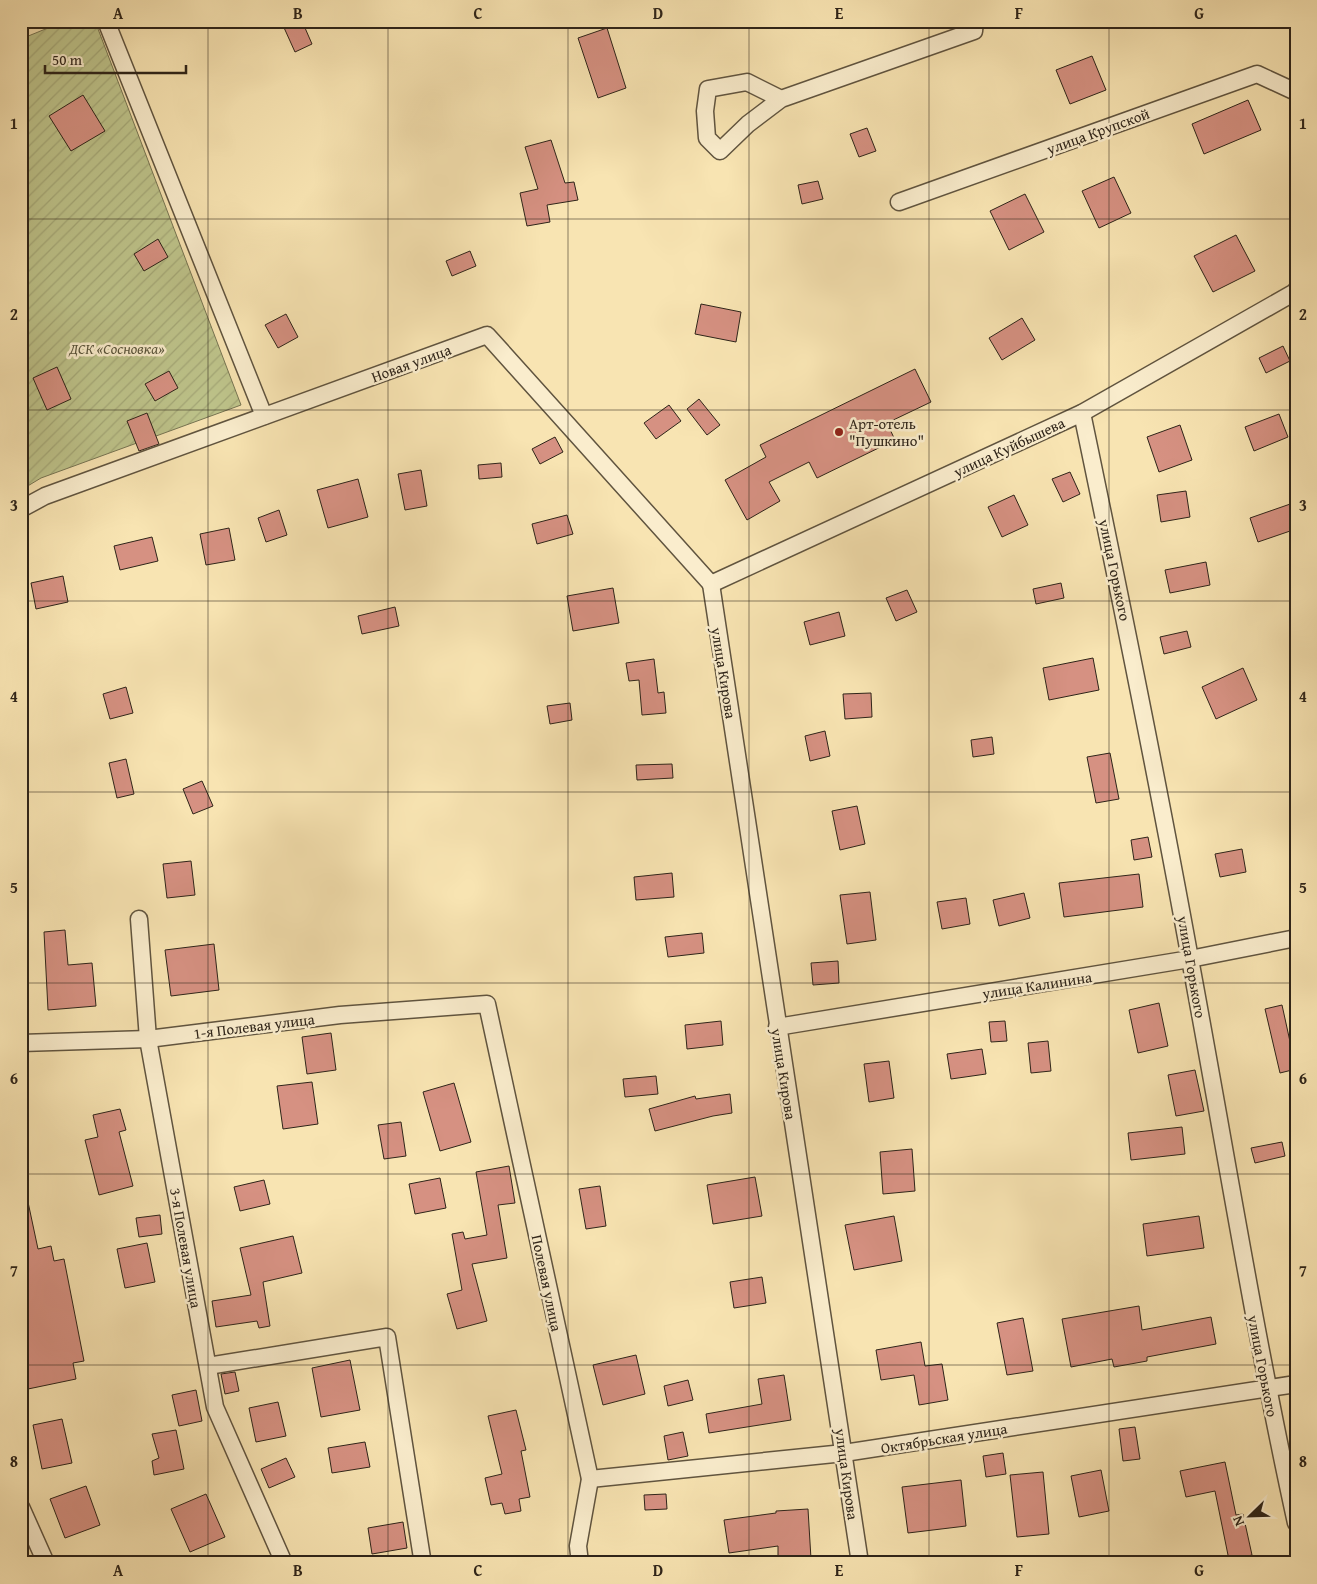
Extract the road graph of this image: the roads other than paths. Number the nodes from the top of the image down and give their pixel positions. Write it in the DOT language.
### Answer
graph roads {
  1 [pos="106,21"];
  2 [pos="975,21"];
  3 [pos="1296,92"];
  4 [pos="781,99"];
  5 [pos="899,202"];
  6 [pos="1296,290"];
  7 [pos="1082,413"];
  8 [pos="264,416"];
  9 [pos="21,509"];
  10 [pos="711,584"];
  11 [pos="139,919"];
  12 [pos="1296,938"];
  13 [pos="1190,959"];
  14 [pos="486,1004"];
  15 [pos="777,1027"];
  16 [pos="148,1039"];
  17 [pos="21,1043"];
  18 [pos="208,1366"];
  19 [pos="1296,1384"];
  20 [pos="1267,1389"];
  21 [pos="844,1454"];
  22 [pos="590,1479"];
  23 [pos="21,1507"];
  24 [pos="1296,1522"];
  25 [pos="422,1558"];
  26 [pos="46,1563"];
  27 [pos="284,1563"];
  28 [pos="580,1563"];
  29 [pos="860,1563"];
  1 -- 8 [label="street"];
  2 -- 4 [label="street"];
  3 -- 5 [label="street, улица Крупской"];
  4 -- 4 [label="street"];
  6 -- 7 [label="street, улица Куйбышева"];
  7 -- 10 [label="street, улица Куйбышева"];
  7 -- 13 [label="street, улица Горького"];
  8 -- 9 [label="street, Новая улица"];
  8 -- 10 [label="street, Новая улица"];
  10 -- 15 [label="street, улица Кирова"];
  11 -- 16 [label="street, 3-я Полевая улица"];
  12 -- 13 [label="street, улица Калинина"];
  13 -- 15 [label="street, улица Калинина"];
  13 -- 20 [label="street, улица Горького"];
  14 -- 16 [label="street, 1-я Полевая улица"];
  14 -- 22 [label="street, Полевая улица"];
  15 -- 21 [label="street, улица Кирова"];
  16 -- 17 [label="street, 1-я Полевая улица"];
  16 -- 18 [label="street, 3-я Полевая улица"];
  18 -- 25 [label="street"];
  18 -- 27 [label="street, 3-я Полевая улица"];
  19 -- 20 [label="street, Октябрьская улица"];
  20 -- 21 [label="street, Октябрьская улица"];
  20 -- 24 [label="street, улица Горького"];
  21 -- 22 [label="street, Октябрьская улица"];
  21 -- 29 [label="street, улица Кирова"];
  22 -- 28 [label="street, Полевая улица"];
  23 -- 26 [label="street"];
}
